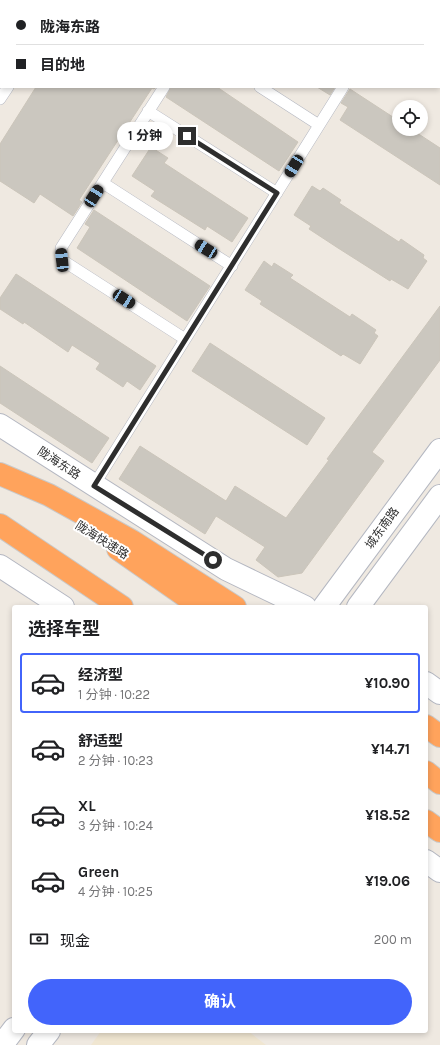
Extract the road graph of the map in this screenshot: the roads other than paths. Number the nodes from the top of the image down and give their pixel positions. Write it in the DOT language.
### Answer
graph roads {
  1 [pos="7,88"];
  2 [pos="163,88"];
  3 [pos="262,88"];
  4 [pos="342,88"];
  5 [pos="0,99"];
  6 [pos="148,111"];
  7 [pos="319,125"];
  8 [pos="103,183"];
  9 [pos="277,193"];
  10 [pos="232,266"];
  11 [pos="186,339"];
  12 [pos="0,425"];
  13 [pos="440,450"];
  14 [pos="0,475"];
  15 [pos="94,486"];
  16 [pos="440,496"];
  17 [pos="0,525"];
  18 [pos="0,566"];
  19 [pos="60,605"];
  20 [pos="119,605"];
  21 [pos="198,605"];
  22 [pos="231,605"];
  23 [pos="301,605"];
  24 [pos="325,605"];
  25 [pos="359,605"];
  26 [pos="428,684"];
  27 [pos="440,693"];
  28 [pos="428,727"];
  29 [pos="440,736"];
  30 [pos="428,774"];
  31 [pos="440,783"];
  32 [pos="428,822"];
  33 [pos="440,831"];
  34 [pos="428,862"];
  35 [pos="440,871"];
  36 [pos="12,1032"];
  37 [pos="47,1033"];
  38 [pos="2,1045"];
  39 [pos="38,1045"];
  1 -- 5 [label="lane"];
  2 -- 6 [label="lane"];
  3 -- 7 [label="lane"];
  4 -- 7 [label="lane"];
  6 -- 8 [label="lane"];
  6 -- 9 [label="lane"];
  7 -- 9 [label="lane"];
  8 -- 10 [label="lane"];
  8 -- 11 [label="lane"];
  9 -- 10 [label="lane"];
  10 -- 11 [label="lane"];
  11 -- 15 [label="lane"];
  12 -- 15 [label="street, 陇海东路"];
  13 -- 24 [label="street, 城东南路"];
  14 -- 21 [label="highway, 陇海快速路"];
  14 -- 22 [label="highway"];
  15 -- 23 [label="street, 陇海东路"];
  16 -- 25 [label="street"];
  17 -- 20 [label="highway"];
  18 -- 19 [label="street"];
  26 -- 27 [label="street"];
  28 -- 29 [label="highway"];
  30 -- 31 [label="highway"];
  32 -- 33 [label="highway"];
  34 -- 35 [label="street"];
  36 -- 38 [label="street"];
  37 -- 39 [label="street"];
}
